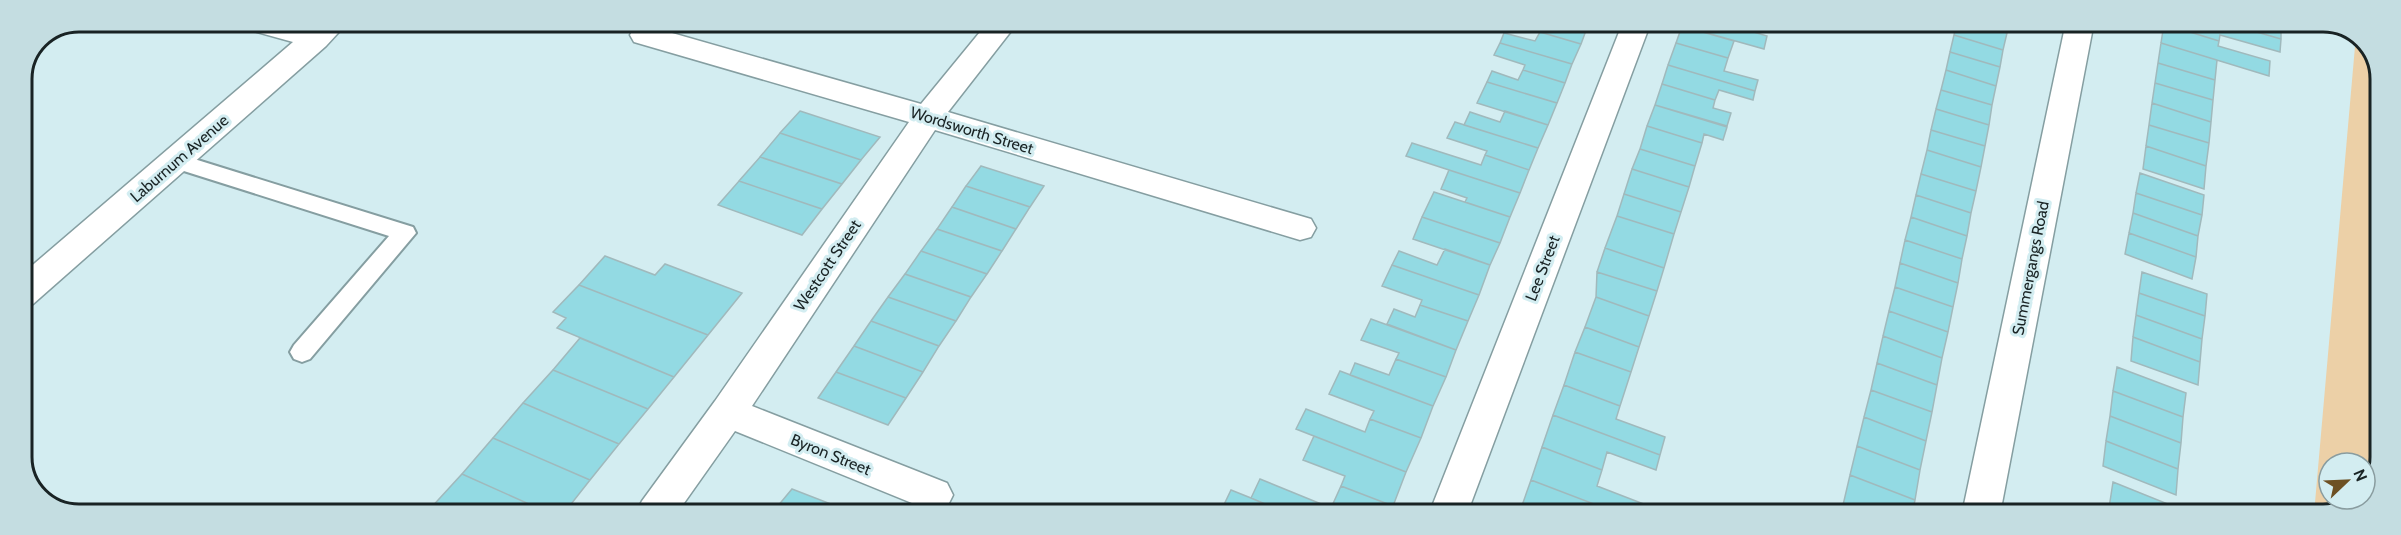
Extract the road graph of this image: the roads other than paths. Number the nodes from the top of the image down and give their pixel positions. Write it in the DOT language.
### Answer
graph roads {
  1 [pos="324,32"];
  2 [pos="996,32"];
  3 [pos="1633,32"];
  4 [pos="2077,32"];
  5 [pos="644,35"];
  6 [pos="928,117"];
  7 [pos="175,161"];
  8 [pos="1300,228"];
  9 [pos="32,285"];
  10 [pos="302,352"];
  11 [pos="728,412"];
  12 [pos="934,495"];
  13 [pos="662,504"];
  14 [pos="1452,504"];
  15 [pos="1983,504"];
  1 -- 7 [label="street, Laburnum Avenue"];
  2 -- 6 [label="street, Westcott Street"];
  3 -- 14 [label="street, Lee Street"];
  4 -- 15 [label="street, Summergangs Road"];
  5 -- 6 [label="street, Wordsworth Street"];
  6 -- 8 [label="street, Wordsworth Street"];
  6 -- 11 [label="street, Westcott Street"];
  7 -- 9 [label="street, Laburnum Avenue"];
  7 -- 10 [label="lane"];
  11 -- 12 [label="street, Byron Street"];
  11 -- 13 [label="street, Westcott Street"];
}
